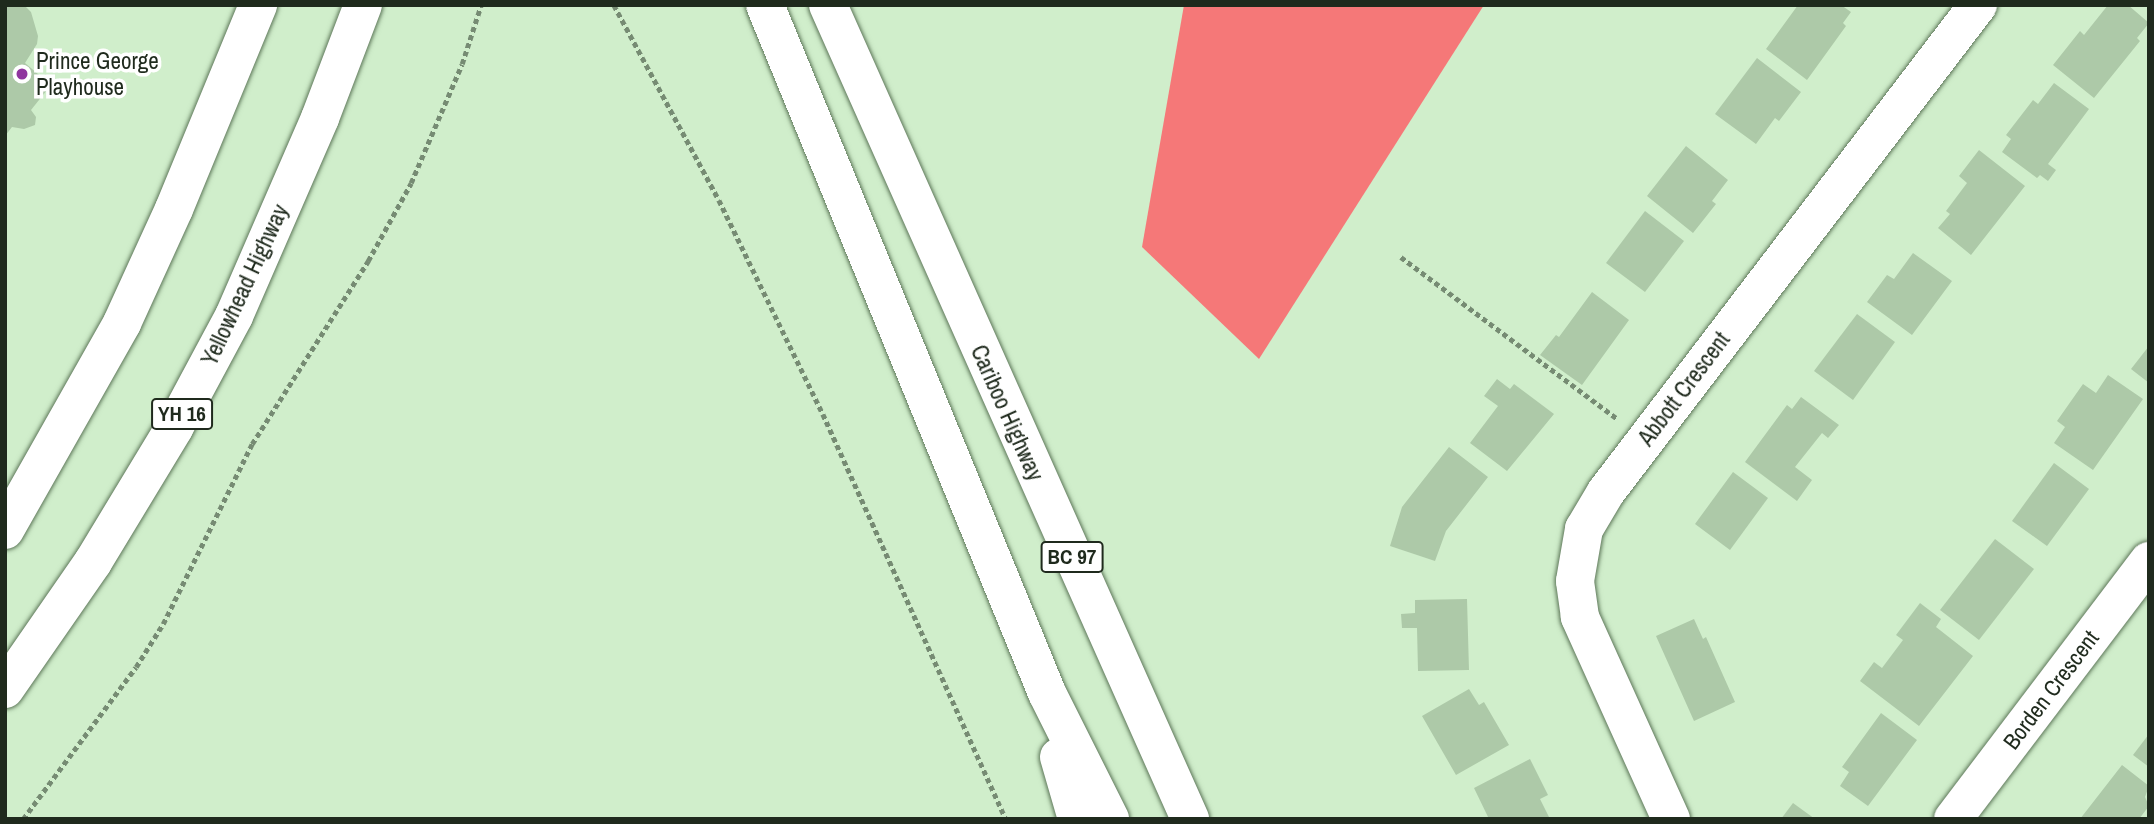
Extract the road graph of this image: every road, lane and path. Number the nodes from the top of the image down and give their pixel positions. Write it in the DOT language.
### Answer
graph roads {
  1 [pos="258,5"];
  2 [pos="363,5"];
  3 [pos="375,5"];
  4 [pos="481,5"];
  5 [pos="614,5"];
  6 [pos="765,5"];
  7 [pos="828,5"];
  8 [pos="1978,5"];
  9 [pos="320,118"];
  10 [pos="1401,257"];
  11 [pos="1645,440"];
  12 [pos="5,530"];
  13 [pos="2149,561"];
  14 [pos="5,689"];
  15 [pos="1047,693"];
  16 [pos="23,819"];
  17 [pos="1006,819"];
  18 [pos="1077,819"];
  19 [pos="1110,819"];
  20 [pos="1190,819"];
  21 [pos="1671,819"];
  22 [pos="1953,819"];
  1 -- 12 [label="main road"];
  2 -- 9 [label="main road, Yellowhead Highway / YH 16"];
  3 -- 9 [label="main road"];
  4 -- 16 [label="path"];
  5 -- 17 [label="path"];
  6 -- 15 [label="main road"];
  7 -- 20 [label="main road, Cariboo Highway / BC 97"];
  8 -- 11 [label="main road, Abbott Crescent"];
  9 -- 14 [label="main road, Yellowhead Highway / YH 16"];
  10 -- 11 [label="path"];
  11 -- 21 [label="main road, Abbott Crescent"];
  13 -- 22 [label="main road, Borden Crescent"];
  15 -- 18 [label="main road"];
  15 -- 19 [label="main road"];
}
